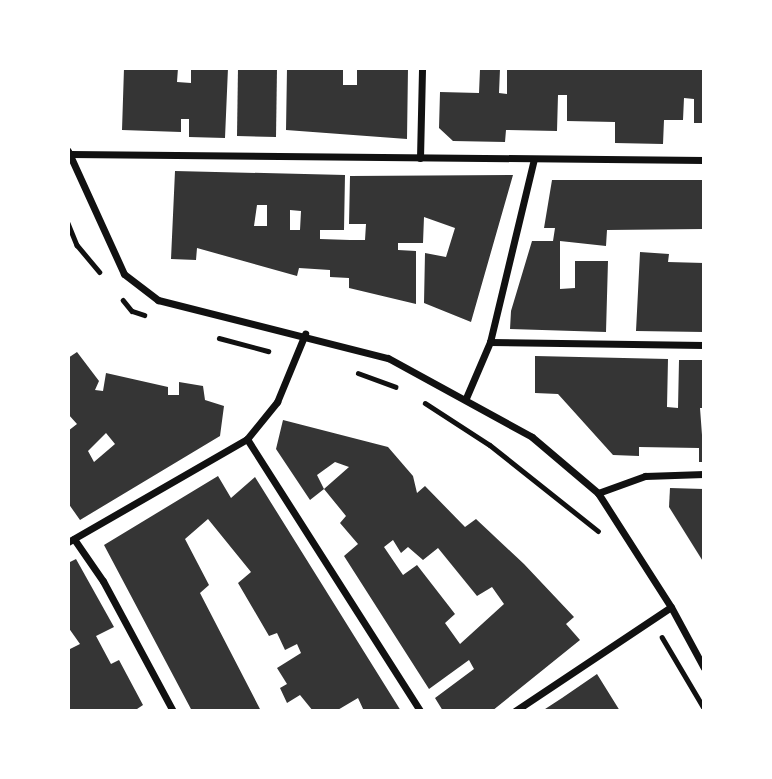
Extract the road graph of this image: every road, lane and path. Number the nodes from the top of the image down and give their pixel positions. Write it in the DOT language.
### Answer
graph roads {
  1 [pos="422,68"];
  2 [pos="69,153"];
  3 [pos="420,158"];
  4 [pos="534,159"];
  5 [pos="704,160"];
  6 [pos="68,223"];
  7 [pos="109,283"];
  8 [pos="116,292"];
  9 [pos="157,319"];
  10 [pos="207,334"];
  11 [pos="305,334"];
  12 [pos="490,342"];
  13 [pos="704,345"];
  14 [pos="296,356"];
  15 [pos="355,372"];
  16 [pos="404,390"];
  17 [pos="415,397"];
  18 [pos="466,398"];
  19 [pos="247,439"];
  20 [pos="704,474"];
  21 [pos="598,493"];
  22 [pos="600,533"];
  23 [pos="71,541"];
  24 [pos="671,607"];
  25 [pos="652,619"];
  26 [pos="704,668"];
  27 [pos="704,708"];
  28 [pos="173,711"];
  29 [pos="420,711"];
  30 [pos="515,711"];
  1 -- 3 [label="street"];
  2 -- 3 [label="street"];
  2 -- 11 [label="street"];
  3 -- 4 [label="street"];
  4 -- 5 [label="street"];
  4 -- 12 [label="street"];
  6 -- 7 [label="path"];
  8 -- 9 [label="path"];
  10 -- 14 [label="path"];
  11 -- 14 [label="street"];
  11 -- 18 [label="street"];
  12 -- 13 [label="street"];
  12 -- 18 [label="street"];
  14 -- 19 [label="street"];
  15 -- 16 [label="path"];
  17 -- 22 [label="path"];
  18 -- 21 [label="street"];
  19 -- 23 [label="street"];
  19 -- 29 [label="street"];
  20 -- 21 [label="street"];
  21 -- 24 [label="street"];
  23 -- 28 [label="street"];
  24 -- 25 [label="street"];
  24 -- 26 [label="street"];
  25 -- 27 [label="path"];
  25 -- 30 [label="street"];
}
